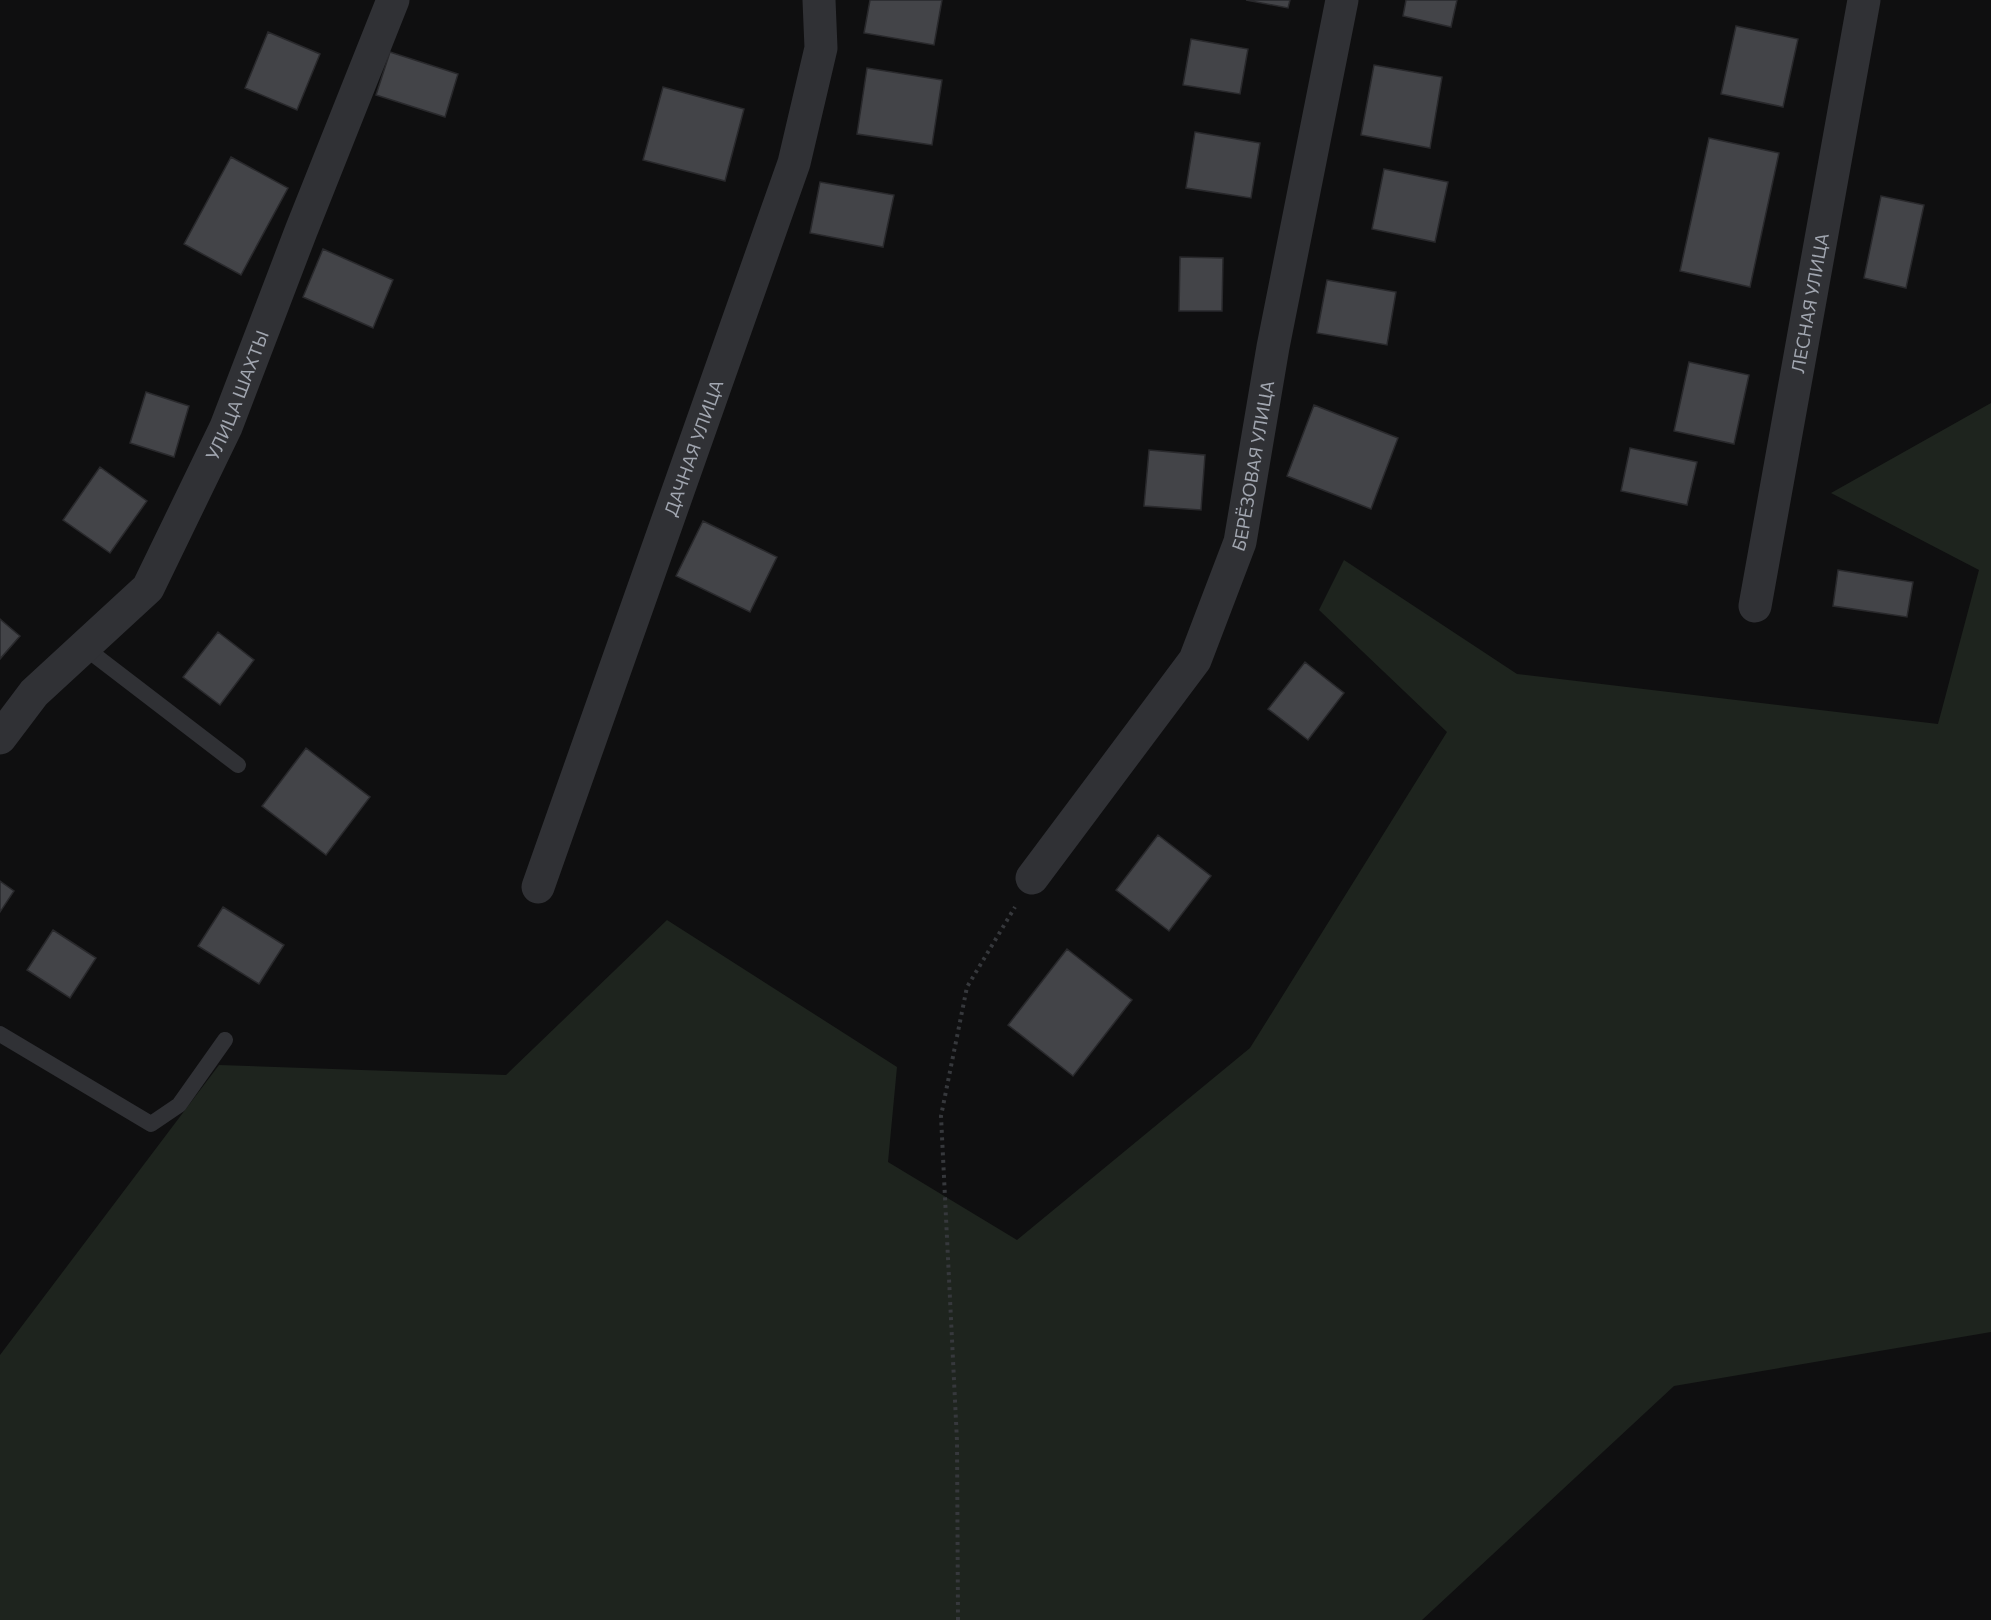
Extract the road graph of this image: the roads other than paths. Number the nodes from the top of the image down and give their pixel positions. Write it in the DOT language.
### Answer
graph roads {
  1 [pos="393,0"];
  2 [pos="819,0"];
  3 [pos="1342,0"];
  4 [pos="1864,0"];
  5 [pos="1755,606"];
  6 [pos="84,647"];
  7 [pos="0,738"];
  8 [pos="238,765"];
  9 [pos="1032,878"];
  10 [pos="538,887"];
  11 [pos="0,1034"];
  12 [pos="225,1040"];
  1 -- 6 [label="street, УЛИЦА ШАХТЫ"];
  2 -- 10 [label="street, ДАЧНАЯ УЛИЦА"];
  3 -- 9 [label="street, БЕРЁЗОВАЯ УЛИЦА"];
  4 -- 5 [label="street, ЛЕСНАЯ УЛИЦА"];
  6 -- 7 [label="street, УЛИЦА ШАХТЫ"];
  6 -- 8 [label="lane"];
  11 -- 12 [label="lane"];
}
